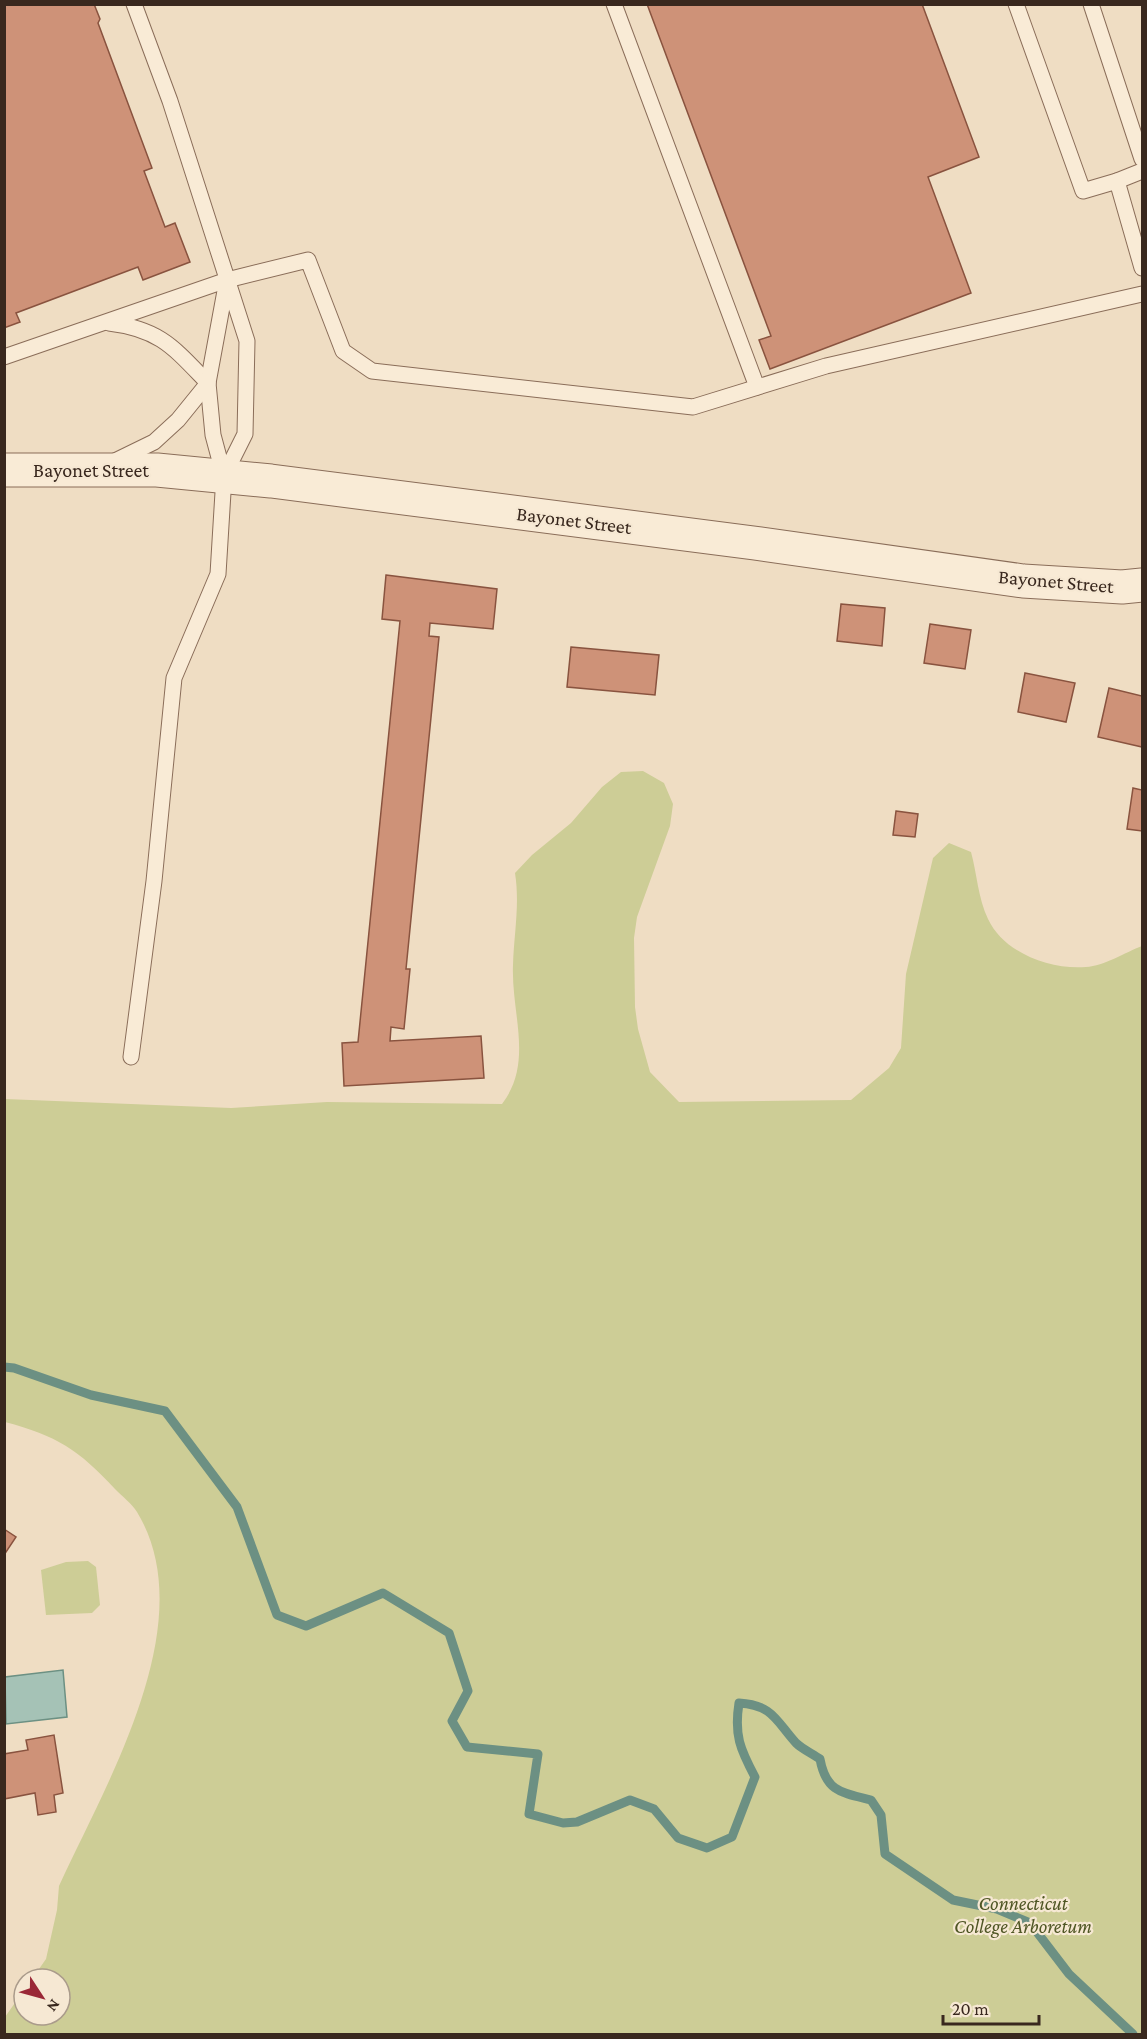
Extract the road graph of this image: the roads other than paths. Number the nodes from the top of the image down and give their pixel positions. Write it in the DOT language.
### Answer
graph roads {
  1 [pos="134,4"];
  2 [pos="614,4"];
  3 [pos="1016,4"];
  4 [pos="1091,4"];
  5 [pos="1143,159"];
  6 [pos="1143,171"];
  7 [pos="1117,181"];
  8 [pos="1143,268"];
  9 [pos="227,280"];
  10 [pos="1143,294"];
  11 [pos="103,322"];
  12 [pos="4,357"];
  13 [pos="208,383"];
  14 [pos="757,387"];
  15 [pos="4,470"];
  16 [pos="98,470"];
  17 [pos="224,476"];
  18 [pos="1143,585"];
  19 [pos="131,1057"];
  1 -- 9 [label="lane"];
  2 -- 14 [label="lane"];
  3 -- 7 [label="lane"];
  4 -- 5 [label="lane"];
  6 -- 7 [label="lane"];
  7 -- 8 [label="lane"];
  9 -- 11 [label="lane"];
  9 -- 13 [label="lane"];
  9 -- 14 [label="lane"];
  9 -- 17 [label="lane"];
  10 -- 14 [label="lane"];
  11 -- 12 [label="lane"];
  11 -- 13 [label="lane"];
  13 -- 16 [label="lane"];
  13 -- 17 [label="lane"];
  15 -- 16 [label="street, Bayonet Street"];
  16 -- 17 [label="street, Bayonet Street"];
  17 -- 18 [label="street, Bayonet Street"];
  17 -- 19 [label="lane"];
}
